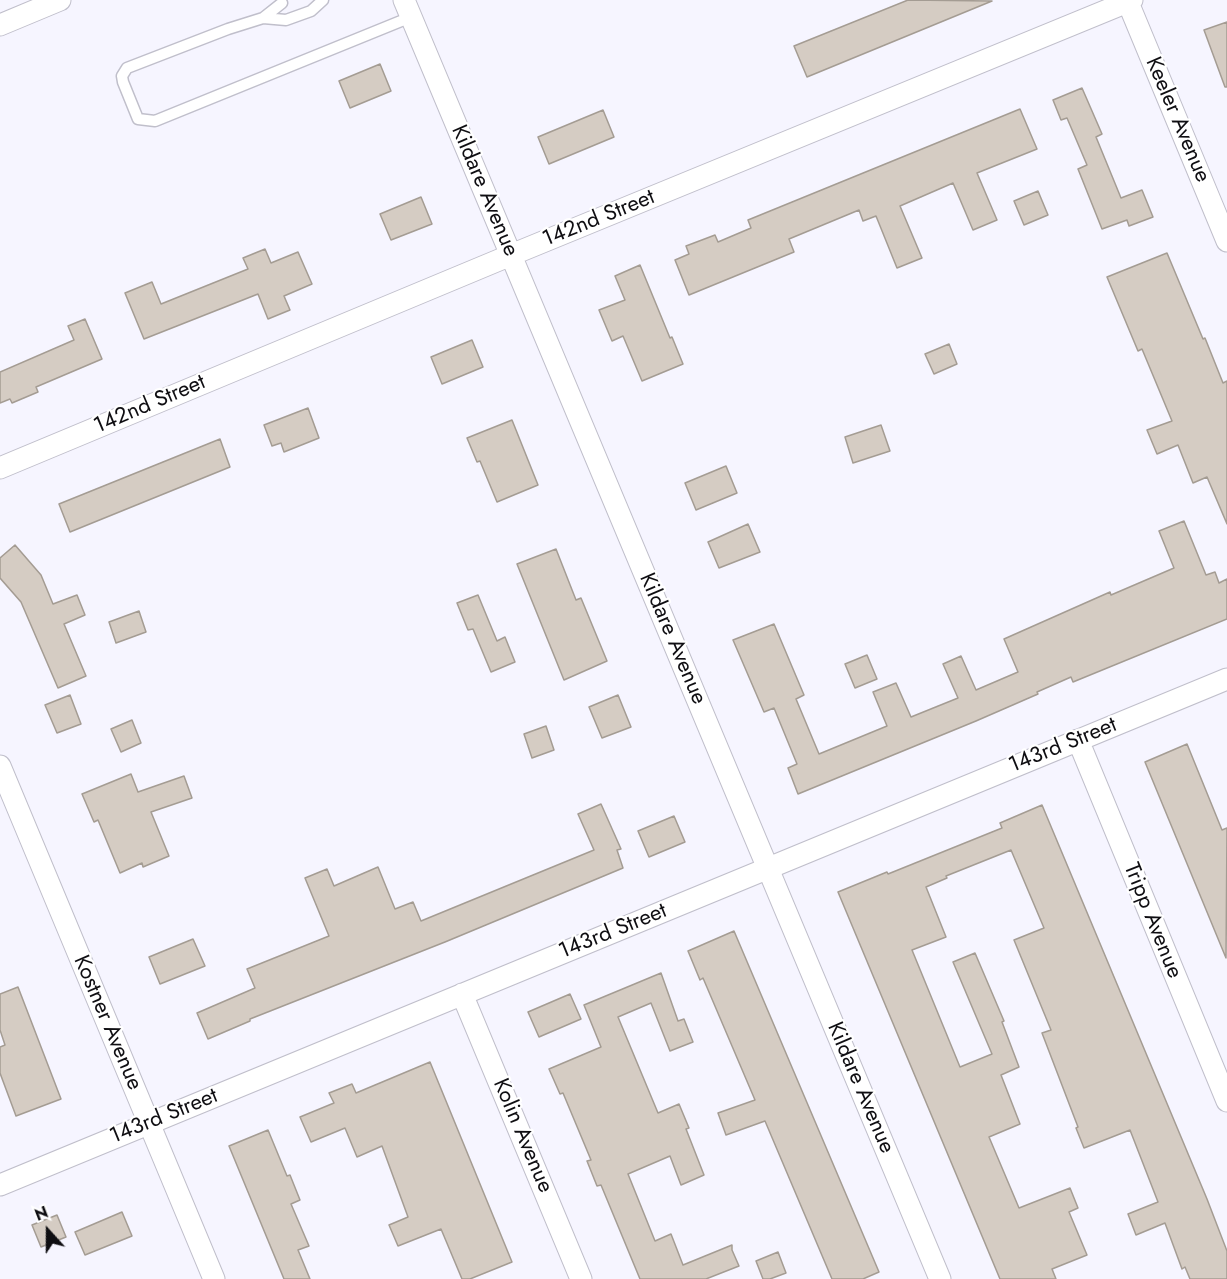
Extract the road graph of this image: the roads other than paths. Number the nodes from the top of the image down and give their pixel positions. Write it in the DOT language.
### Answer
graph roads {
  1 [pos="60,0"];
  2 [pos="323,0"];
  3 [pos="1129,1"];
  4 [pos="282,3"];
  5 [pos="408,9"];
  6 [pos="262,18"];
  7 [pos="0,25"];
  8 [pos="1227,241"];
  9 [pos="511,255"];
  10 [pos="0,468"];
  11 [pos="1227,679"];
  12 [pos="1078,740"];
  13 [pos="0,766"];
  14 [pos="768,868"];
  15 [pos="462,994"];
  16 [pos="1227,1101"];
  17 [pos="149,1124"];
  18 [pos="0,1185"];
  19 [pos="214,1279"];
  20 [pos="581,1279"];
  21 [pos="940,1279"];
  1 -- 7 [label="street"];
  2 -- 6 [label="lane"];
  3 -- 8 [label="street, Keeler Avenue"];
  3 -- 9 [label="street, 142nd Street"];
  4 -- 6 [label="lane"];
  5 -- 6 [label="lane"];
  5 -- 9 [label="street, Kildare Avenue"];
  9 -- 10 [label="street, 142nd Street"];
  9 -- 14 [label="street, Kildare Avenue"];
  11 -- 12 [label="street, 143rd Street"];
  12 -- 14 [label="street, 143rd Street"];
  12 -- 16 [label="street, Tripp Avenue"];
  13 -- 17 [label="street, Kostner Avenue"];
  14 -- 15 [label="street, 143rd Street"];
  14 -- 21 [label="street, Kildare Avenue"];
  15 -- 17 [label="street, 143rd Street"];
  15 -- 20 [label="street, Kolin Avenue"];
  17 -- 18 [label="street, 143rd Street"];
  17 -- 19 [label="street, Kostner Avenue"];
}
